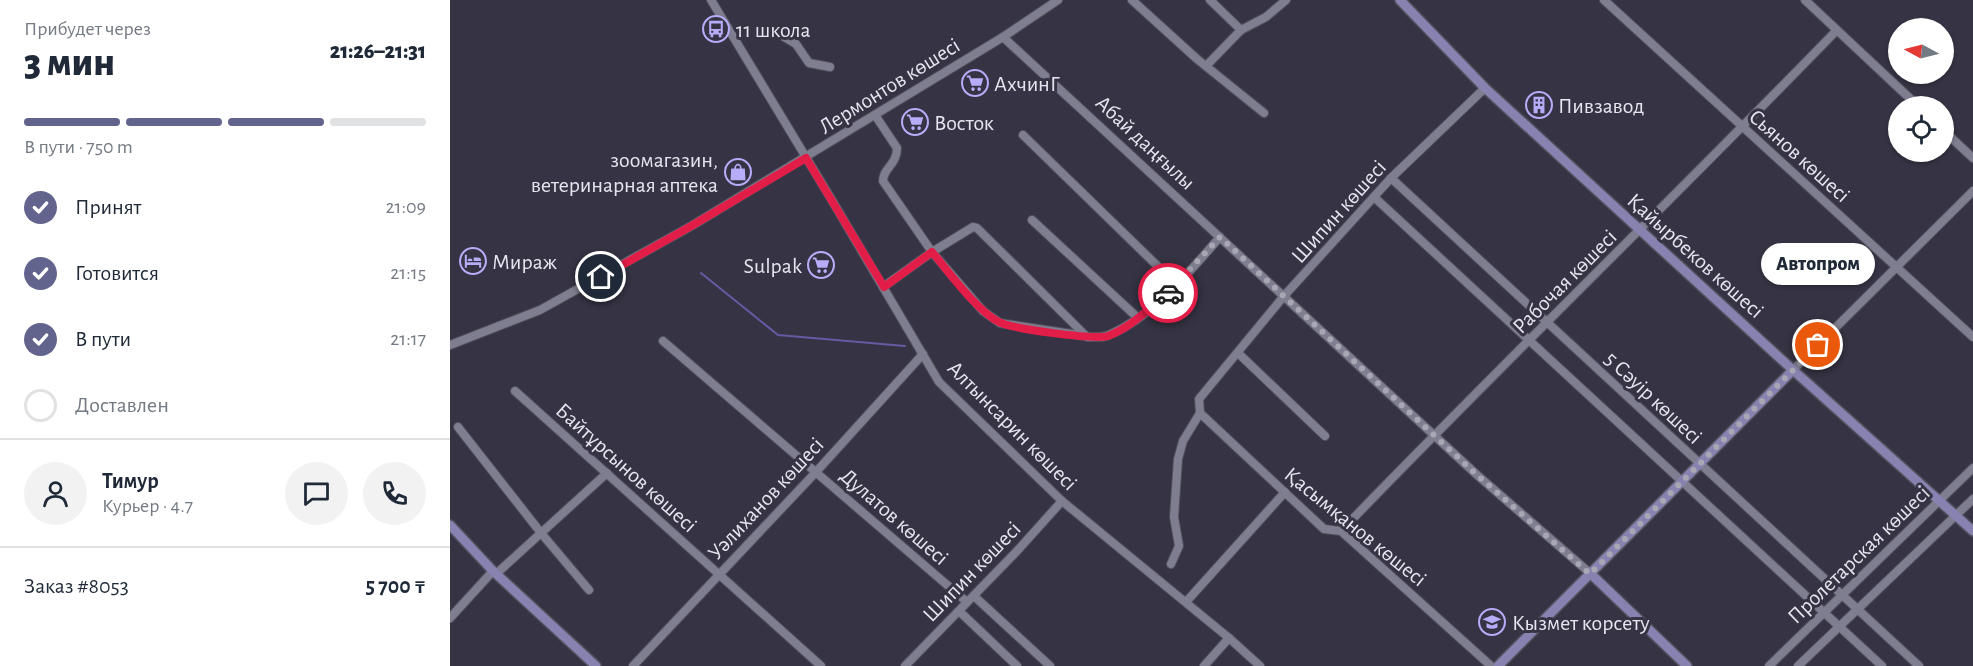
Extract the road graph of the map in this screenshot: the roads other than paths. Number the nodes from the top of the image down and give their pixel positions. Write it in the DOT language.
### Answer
graph roads {
  1 [pos="711,0"];
  2 [pos="1058,0"];
  3 [pos="1132,0"];
  4 [pos="1210,0"];
  5 [pos="1286,0"];
  6 [pos="1400,0"];
  7 [pos="1604,0"];
  8 [pos="1805,0"];
  9 [pos="1241,30"];
  10 [pos="1837,30"];
  11 [pos="781,35"];
  12 [pos="1003,37"];
  13 [pos="1206,66"];
  14 [pos="831,67"];
  15 [pos="1485,88"];
  16 [pos="1907,96"];
  17 [pos="1264,113"];
  18 [pos="874,115"];
  19 [pos="1743,128"];
  20 [pos="1023,135"];
  21 [pos="1954,140"];
  22 [pos="806,158"];
  23 [pos="1973,158"];
  24 [pos="1391,178"];
  25 [pos="1973,190"];
  26 [pos="1374,197"];
  27 [pos="1032,220"];
  28 [pos="1639,230"];
  29 [pos="1220,237"];
  30 [pos="932,252"];
  31 [pos="1896,267"];
  32 [pos="1177,285"];
  33 [pos="884,287"];
  34 [pos="1284,296"];
  35 [pos="1138,318"];
  36 [pos="1548,323"];
  37 [pos="1086,337"];
  38 [pos="1973,337"];
  39 [pos="663,341"];
  40 [pos="1530,341"];
  41 [pos="450,345"];
  42 [pos="1238,353"];
  43 [pos="922,354"];
  44 [pos="1793,370"];
  45 [pos="515,391"];
  46 [pos="1200,413"];
  47 [pos="458,428"];
  48 [pos="1434,435"];
  49 [pos="1325,436"];
  50 [pos="1700,464"];
  51 [pos="1973,468"];
  52 [pos="816,472"];
  53 [pos="607,474"];
  54 [pos="1682,481"];
  55 [pos="1285,492"];
  56 [pos="1973,498"];
  57 [pos="1939,500"];
  58 [pos="1062,501"];
  59 [pos="1955,515"];
  60 [pos="450,525"];
  61 [pos="1341,531"];
  62 [pos="1973,531"];
  63 [pos="541,533"];
  64 [pos="1171,564"];
  65 [pos="495,573"];
  66 [pos="719,574"];
  67 [pos="1590,574"];
  68 [pos="589,590"];
  69 [pos="1842,595"];
  70 [pos="974,596"];
  71 [pos="967,602"];
  72 [pos="1186,602"];
  73 [pos="1857,609"];
  74 [pos="959,610"];
  75 [pos="1824,612"];
  76 [pos="450,618"];
  77 [pos="1839,627"];
  78 [pos="1229,638"];
  79 [pos="596,666"];
  80 [pos="633,666"];
  81 [pos="821,666"];
  82 [pos="905,666"];
  83 [pos="1017,666"];
  84 [pos="1050,666"];
  85 [pos="1204,666"];
  86 [pos="1260,666"];
  87 [pos="1491,666"];
  88 [pos="1498,666"];
  89 [pos="1687,666"];
  90 [pos="1769,666"];
  91 [pos="1798,666"];
  92 [pos="1882,666"];
  93 [pos="1919,666"];
  1 -- 22 [label="street, Алтынсарин көшесі"];
  2 -- 12 [label="street, Лермонтов көшесі"];
  3 -- 13 [label="street"];
  4 -- 9 [label="street"];
  5 -- 9 [label="street"];
  6 -- 15 [label="main road, Қайырбеков көшесі"];
  7 -- 19 [label="street, Сьянов көшесі"];
  8 -- 10 [label="street"];
  9 -- 13 [label="street"];
  10 -- 16 [label="street"];
  10 -- 19 [label="street, Рабочая көшесі"];
  11 -- 14 [label="street"];
  12 -- 18 [label="street, Лермонтов көшесі"];
  12 -- 29 [label="street, Абай даңғылы"];
  13 -- 17 [label="street"];
  15 -- 24 [label="street, Шипин көшесі"];
  15 -- 28 [label="main road, Қайырбеков көшесі"];
  18 -- 22 [label="street, Лермонтов көшесі"];
  18 -- 30 [label="street"];
  19 -- 28 [label="street, Рабочая көшесі"];
  19 -- 31 [label="street, Сьянов көшесі"];
  20 -- 32 [label="street"];
  21 -- 23 [label="street"];
  22 -- 33 [label="street, Алтынсарин көшесі"];
  22 -- 41 [label="street, Лермонтов көшесі"];
  24 -- 26 [label="street, Шипин көшесі"];
  24 -- 36 [label="street, 5 Сәуір көшесі"];
  25 -- 31 [label="street"];
  26 -- 34 [label="street, Шипин көшесі"];
  26 -- 40 [label="street, 5 Сәуір көшесі"];
  27 -- 35 [label="street"];
  28 -- 36 [label="street, Рабочая көшесі"];
  28 -- 44 [label="main road, Қайырбеков көшесі"];
  29 -- 32 [label="street"];
  29 -- 34 [label="street, Абай даңғылы"];
  30 -- 33 [label="street"];
  30 -- 37 [label="street"];
  30 -- 37 [label="street"];
  31 -- 38 [label="street, Сьянов көшесі"];
  31 -- 44 [label="street"];
  32 -- 35 [label="street"];
  33 -- 43 [label="street, Алтынсарин көшесі"];
  34 -- 42 [label="street, Шипин көшесі"];
  34 -- 48 [label="street, Абай даңғылы"];
  35 -- 37 [label="street"];
  36 -- 40 [label="street, Рабочая көшесі"];
  36 -- 50 [label="street, 5 Сәуір көшесі"];
  39 -- 52 [label="street, Дулатов көшесі"];
  40 -- 48 [label="street, Рабочая көшесі"];
  40 -- 54 [label="street, 5 Сәуір көшесі"];
  42 -- 46 [label="street, Шипин көшесі"];
  42 -- 49 [label="street"];
  43 -- 52 [label="street, Уәлиханов көшесі"];
  43 -- 58 [label="street, Алтынсарин көшесі"];
  44 -- 50 [label="main road"];
  44 -- 57 [label="main road, Қайырбеков көшесі"];
  45 -- 53 [label="street, Байтұрсынов көшесі"];
  46 -- 55 [label="street, Қасымқанов көшесі"];
  46 -- 64 [label="street, Шипин көшесі"];
  47 -- 63 [label="street"];
  48 -- 61 [label="street, Рабочая көшесі"];
  48 -- 67 [label="street, Абай даңғылы"];
  50 -- 54 [label="main road"];
  50 -- 69 [label="street, 5 Сәуір көшесі"];
  51 -- 57 [label="street, Пролетарская көшесі"];
  52 -- 66 [label="street, Уәлиханов көшесі"];
  52 -- 71 [label="street, Дулатов көшесі"];
  53 -- 63 [label="street"];
  53 -- 66 [label="street, Байтұрсынов көшесі"];
  54 -- 67 [label="main road"];
  54 -- 75 [label="street, 5 Сәуір көшесі"];
  55 -- 61 [label="street, Қасымқанов көшесі"];
  55 -- 72 [label="street"];
  56 -- 59 [label="street, Пролетарская көшесі"];
  57 -- 59 [label="main road, Қайырбеков көшесі"];
  57 -- 69 [label="street, Пролетарская көшесі"];
  58 -- 70 [label="street, Шипин көшесі"];
  58 -- 72 [label="street, Алтынсарин көшесі"];
  59 -- 62 [label="main road, Қайырбеков көшесі"];
  59 -- 73 [label="street, Пролетарская көшесі"];
  60 -- 65 [label="main road"];
  61 -- 87 [label="street, Қасымқанов көшесі"];
  63 -- 65 [label="street"];
  63 -- 68 [label="street"];
  65 -- 76 [label="street"];
  65 -- 79 [label="main road"];
  66 -- 80 [label="street, Уәлиханов көшесі"];
  66 -- 81 [label="street, Байтұрсынов көшесі"];
  67 -- 88 [label="main road"];
  67 -- 89 [label="main road, Абай даңғылы"];
  69 -- 73 [label="street, 5 Сәуір көшесі"];
  69 -- 75 [label="street, Пролетарская көшесі"];
  70 -- 71 [label="street, Шипин көшесі"];
  70 -- 84 [label="street"];
  71 -- 74 [label="street, Шипин көшесі"];
  72 -- 78 [label="street, Алтынсарин көшесі"];
  73 -- 77 [label="street, Пролетарская көшесі"];
  73 -- 93 [label="street, 5 Сәуір көшесі"];
  74 -- 82 [label="street, Шипин көшесі"];
  74 -- 83 [label="street"];
  75 -- 77 [label="street, 5 Сәуір көшесі"];
  75 -- 90 [label="street, Пролетарская көшесі"];
  77 -- 91 [label="street, Пролетарская көшесі"];
  77 -- 92 [label="street, 5 Сәуір көшесі"];
  78 -- 85 [label="street"];
  78 -- 86 [label="street, Алтынсарин көшесі"];
}
